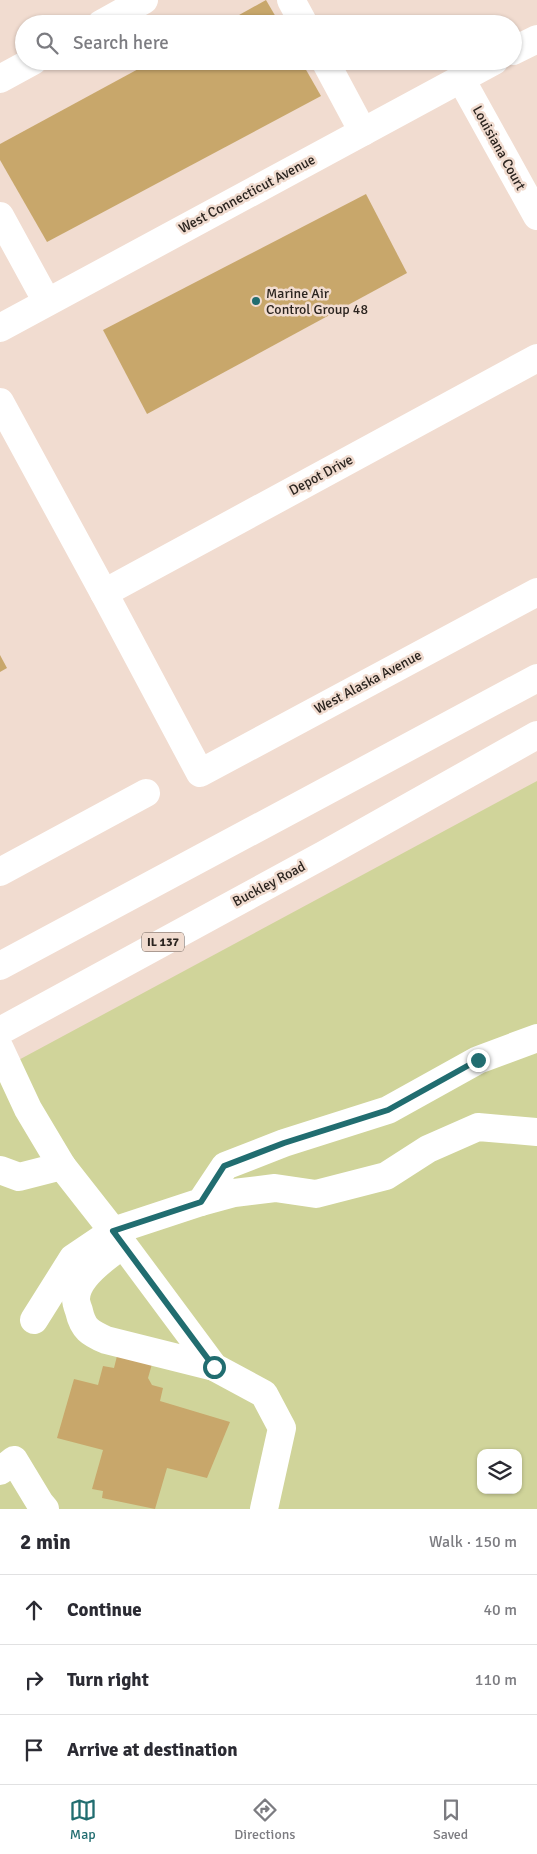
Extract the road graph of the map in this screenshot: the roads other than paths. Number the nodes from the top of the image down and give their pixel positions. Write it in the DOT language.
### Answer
graph roads {
  1 [pos="144,0"];
  2 [pos="291,0"];
  3 [pos="117,15"];
  4 [pos="299,15"];
  5 [pos="537,38"];
  6 [pos="522,46"];
  7 [pos="16,70"];
  8 [pos="330,70"];
  9 [pos="478,70"];
  10 [pos="0,79"];
  11 [pos="461,79"];
  12 [pos="363,132"];
  13 [pos="0,216"];
  14 [pos="537,216"];
  15 [pos="47,302"];
  16 [pos="0,328"];
  17 [pos="537,358"];
  18 [pos="0,402"];
  19 [pos="537,592"];
  20 [pos="104,593"];
  21 [pos="537,678"];
  22 [pos="537,735"];
  23 [pos="146,794"];
  24 [pos="0,872"];
  25 [pos="0,966"];
  26 [pos="0,1031"];
  27 [pos="537,1038"];
  28 [pos="0,1049"];
  29 [pos="537,1132"];
  30 [pos="62,1166"];
  31 [pos="0,1170"];
  32 [pos="201,1202"];
  33 [pos="118,1238"];
  34 [pos="34,1320"];
  35 [pos="214,1367"];
  36 [pos="0,1470"];
  37 [pos="46,1509"];
  38 [pos="264,1509"];
  1 -- 3 [label="main road"];
  2 -- 4 [label="main road"];
  5 -- 6 [label="main road"];
  7 -- 10 [label="main road"];
  8 -- 12 [label="main road"];
  9 -- 11 [label="main road, West Connecticut Avenue"];
  11 -- 12 [label="main road, West Connecticut Avenue"];
  11 -- 14 [label="main road, Louisiana Court"];
  12 -- 15 [label="main road, West Connecticut Avenue"];
  13 -- 15 [label="main road"];
  15 -- 16 [label="main road, West Connecticut Avenue"];
  17 -- 20 [label="main road, Depot Drive"];
  18 -- 20 [label="main road"];
  19 -- 20 [label="main road, West Alaska Avenue"];
  21 -- 25 [label="main road"];
  22 -- 26 [label="main road, Buckley Road / IL 137"];
  23 -- 24 [label="main road"];
  27 -- 32 [label="main road"];
  28 -- 30 [label="main road"];
  29 -- 32 [label="main road"];
  30 -- 31 [label="main road"];
  30 -- 33 [label="main road"];
  32 -- 33 [label="main road"];
  33 -- 34 [label="main road"];
  33 -- 35 [label="main road"];
  33 -- 35 [label="main road"];
  35 -- 38 [label="main road"];
  36 -- 37 [label="main road"];
}
